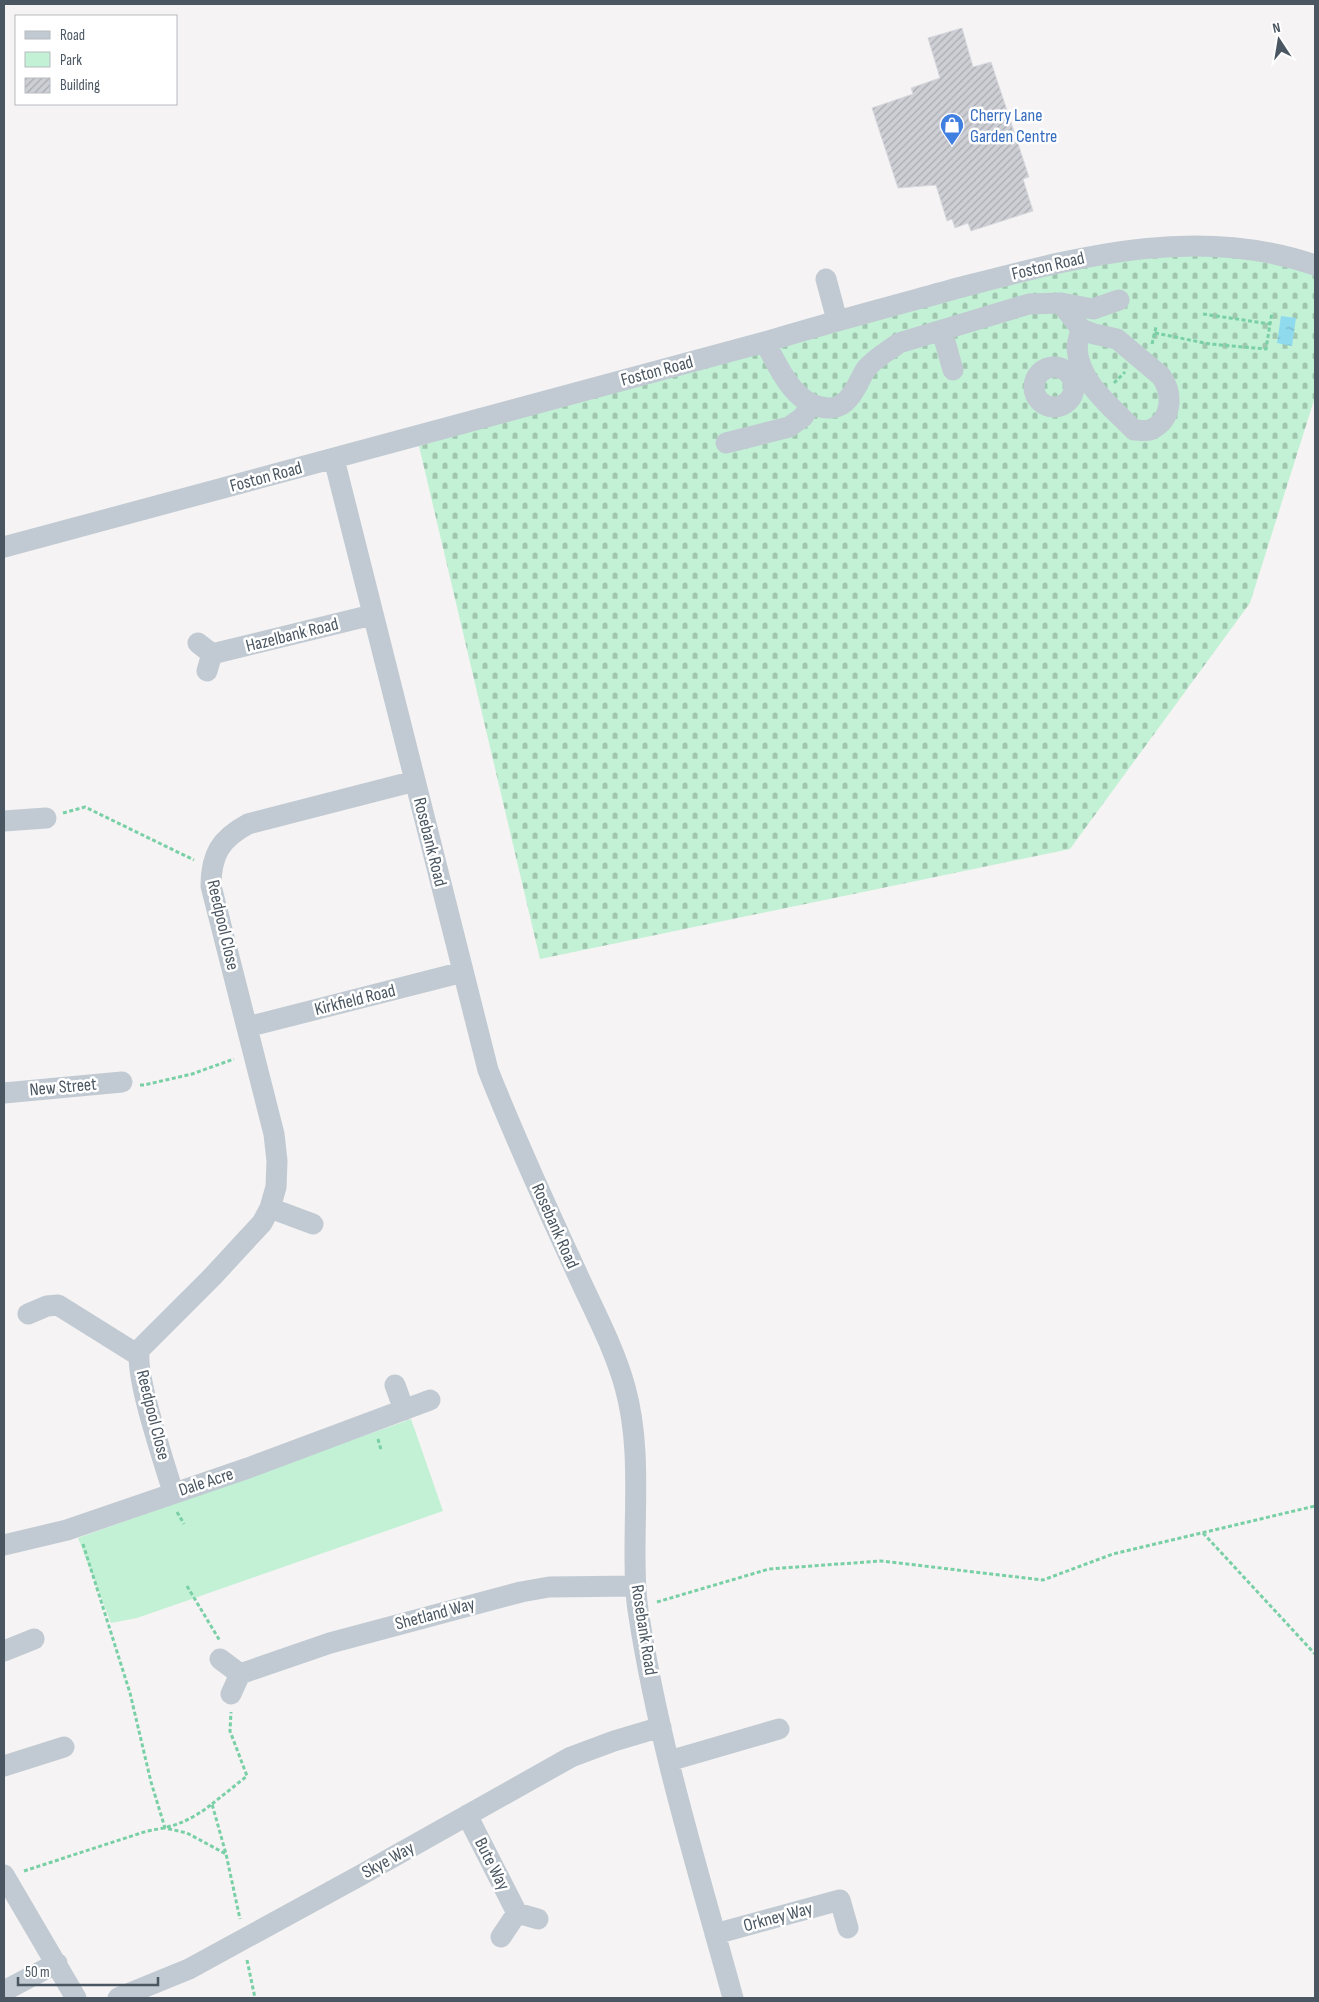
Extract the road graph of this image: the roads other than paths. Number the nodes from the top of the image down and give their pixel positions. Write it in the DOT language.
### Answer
graph roads {
  1 [pos="1315,265"];
  2 [pos="826,280"];
  3 [pos="1118,300"];
  4 [pos="1061,303"];
  5 [pos="837,320"];
  6 [pos="942,331"];
  7 [pos="1079,338"];
  8 [pos="765,342"];
  9 [pos="1059,368"];
  10 [pos="953,370"];
  11 [pos="811,404"];
  12 [pos="726,443"];
  13 [pos="334,459"];
  14 [pos="4,547"];
  15 [pos="372,615"];
  16 [pos="206,656"];
  17 [pos="415,781"];
  18 [pos="46,818"];
  19 [pos="4,821"];
  20 [pos="463,972"];
  21 [pos="247,1027"];
  22 [pos="122,1082"];
  23 [pos="4,1093"];
  24 [pos="270,1208"];
  25 [pos="313,1224"];
  26 [pos="28,1314"];
  27 [pos="138,1355"];
  28 [pos="395,1385"];
  29 [pos="430,1400"];
  30 [pos="404,1410"];
  31 [pos="173,1492"];
  32 [pos="4,1544"];
  33 [pos="636,1586"];
  34 [pos="34,1639"];
  35 [pos="4,1651"];
  36 [pos="220,1659"];
  37 [pos="240,1674"];
  38 [pos="231,1694"];
  39 [pos="661,1727"];
  40 [pos="779,1729"];
  41 [pos="64,1747"];
  42 [pos="669,1761"];
  43 [pos="4,1766"];
  44 [pos="467,1815"];
  45 [pos="4,1876"];
  46 [pos="517,1913"];
  47 [pos="538,1919"];
  48 [pos="848,1928"];
  49 [pos="715,1934"];
  50 [pos="501,1937"];
  51 [pos="56,1963"];
  52 [pos="4,1991"];
  53 [pos="76,1998"];
  54 [pos="118,1998"];
  55 [pos="733,1998"];
  1 -- 5 [label="street, Foston Road"];
  2 -- 5 [label="street"];
  3 -- 4 [label="street"];
  4 -- 6 [label="street"];
  4 -- 7 [label="street"];
  5 -- 8 [label="street, Foston Road"];
  6 -- 10 [label="street"];
  6 -- 11 [label="street"];
  7 -- 7 [label="street"];
  7 -- 9 [label="street"];
  8 -- 11 [label="street"];
  8 -- 13 [label="street, Foston Road"];
  11 -- 12 [label="street"];
  13 -- 14 [label="street, Foston Road"];
  13 -- 15 [label="street, Rosebank Road"];
  15 -- 16 [label="street, Hazelbank Road"];
  15 -- 17 [label="street, Rosebank Road"];
  17 -- 20 [label="street, Rosebank Road"];
  17 -- 21 [label="street, Reedpool Close"];
  18 -- 19 [label="street"];
  20 -- 21 [label="street, Kirkfield Road"];
  20 -- 33 [label="street, Rosebank Road"];
  21 -- 24 [label="street, Reedpool Close"];
  22 -- 23 [label="street, New Street"];
  24 -- 25 [label="street"];
  24 -- 27 [label="street, Reedpool Close"];
  26 -- 27 [label="street"];
  27 -- 31 [label="street, Reedpool Close"];
  28 -- 30 [label="street"];
  29 -- 30 [label="street, Dale Acre"];
  30 -- 31 [label="street, Dale Acre"];
  31 -- 32 [label="street, Dale Acre"];
  33 -- 37 [label="street, Shetland Way"];
  33 -- 39 [label="street, Rosebank Road"];
  34 -- 35 [label="street"];
  36 -- 37 [label="street"];
  37 -- 38 [label="street"];
  39 -- 42 [label="street, Rosebank Road"];
  39 -- 44 [label="street, Skye Way"];
  40 -- 42 [label="street"];
  41 -- 43 [label="street"];
  42 -- 49 [label="street, Rosebank Road"];
  44 -- 46 [label="street, Bute Way"];
  44 -- 54 [label="street, Skye Way"];
  45 -- 51 [label="street"];
  46 -- 47 [label="street"];
  46 -- 50 [label="street"];
  48 -- 49 [label="street, Orkney Way"];
  49 -- 55 [label="street, Rosebank Road"];
  51 -- 52 [label="street"];
  51 -- 53 [label="street"];
}
